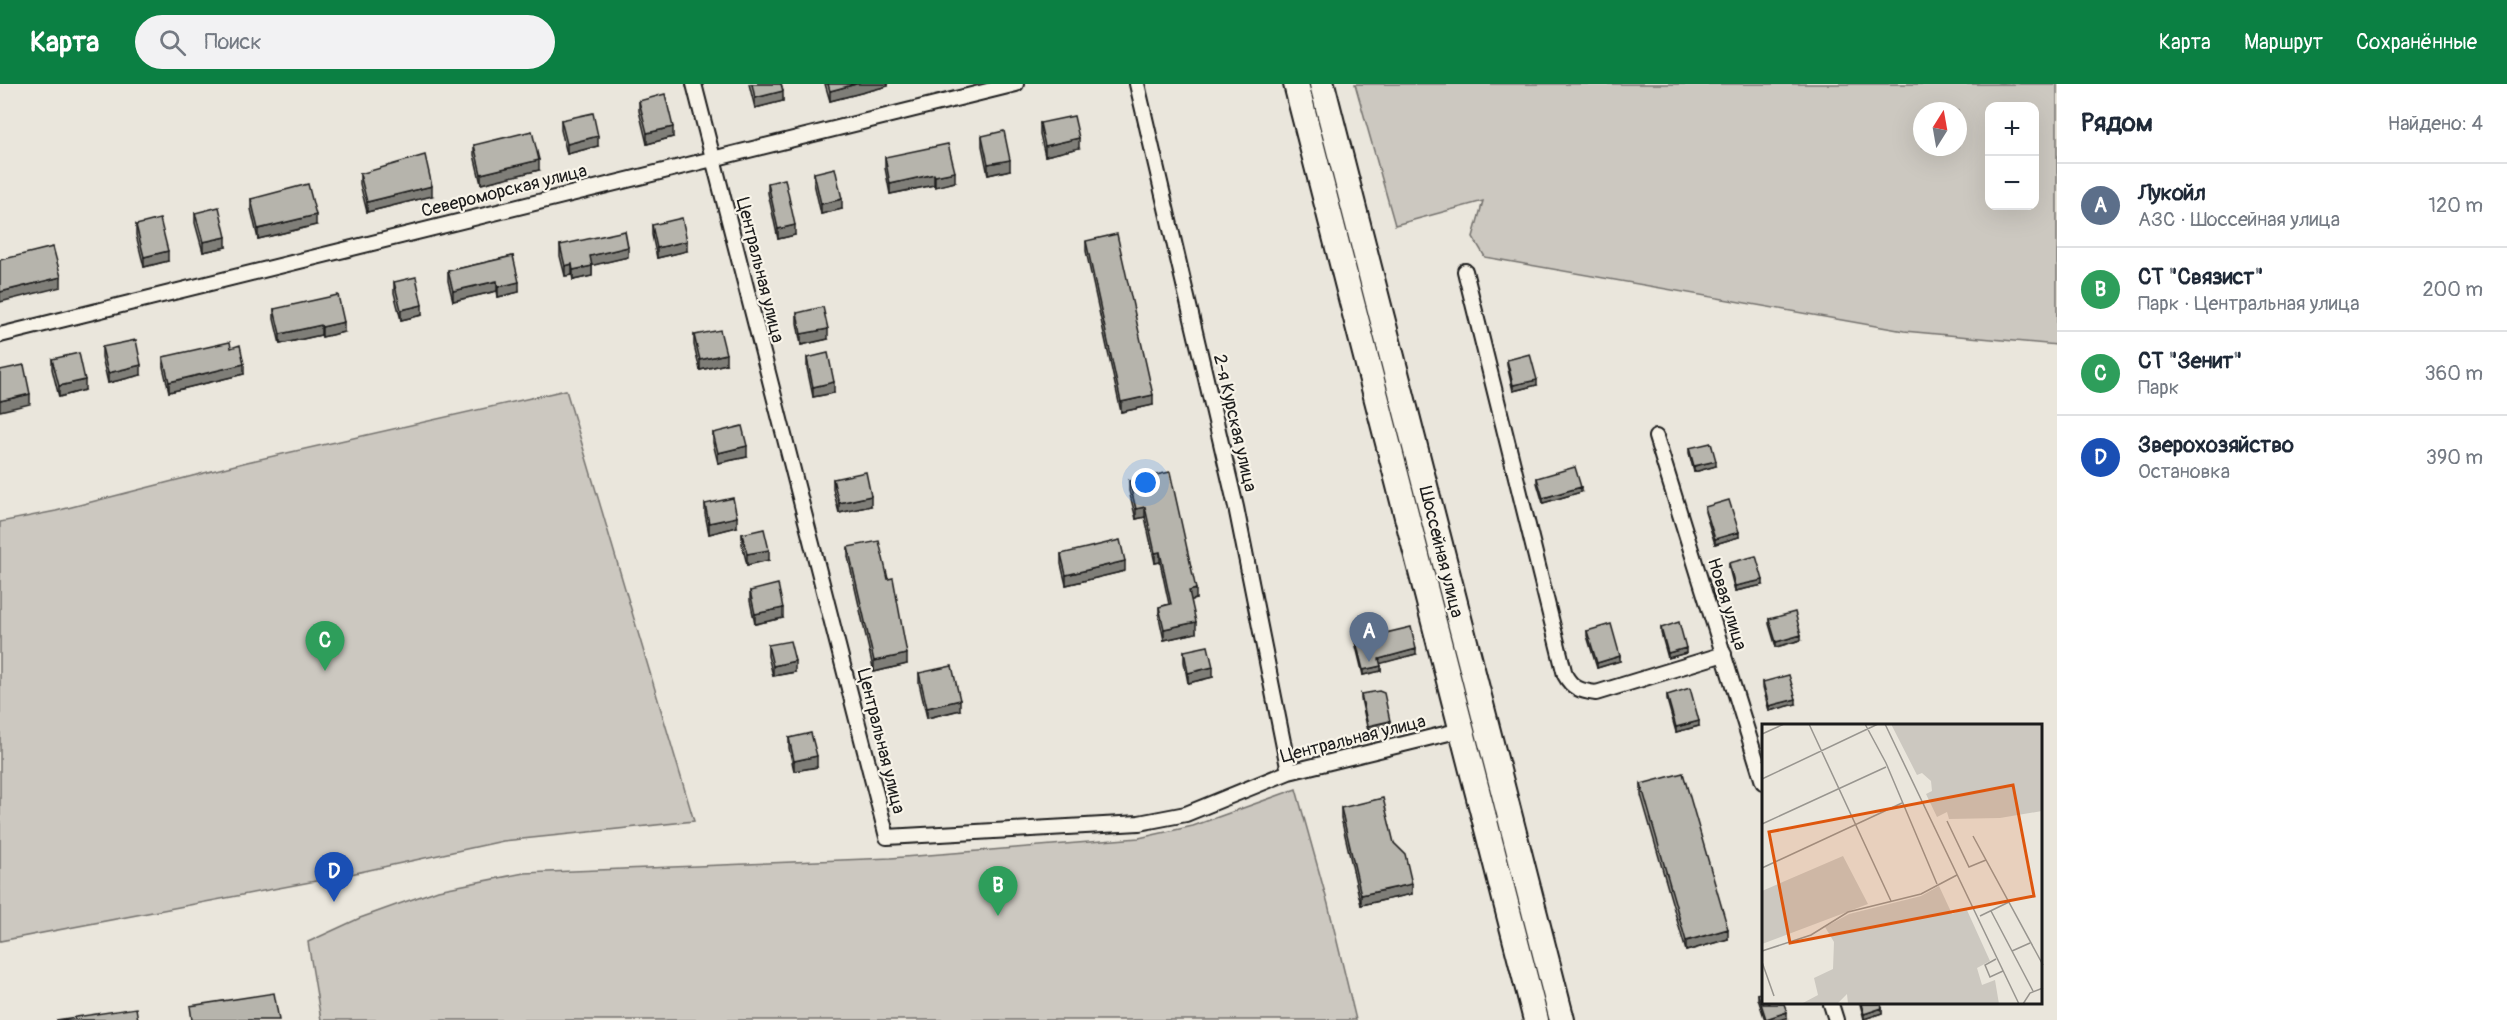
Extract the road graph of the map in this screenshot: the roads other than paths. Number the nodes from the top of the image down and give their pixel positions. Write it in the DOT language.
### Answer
graph roads {
  1 [pos="694,84"];
  2 [pos="1016,84"];
  3 [pos="1137,84"];
  4 [pos="1296,84"];
  5 [pos="1322,84"];
  6 [pos="712,158"];
  7 [pos="1465,271"];
  8 [pos="0,335"];
  9 [pos="1656,436"];
  10 [pos="1724,654"];
  11 [pos="1461,730"];
  12 [pos="1289,772"];
  13 [pos="1762,779"];
  14 [pos="1831,1005"];
  15 [pos="1536,1020"];
  16 [pos="1562,1020"];
  17 [pos="1836,1020"];
  1 -- 6 [label="street, Центральная улица"];
  2 -- 6 [label="street, Североморская улица"];
  3 -- 12 [label="street, 2-я Курская улица"];
  4 -- 11 [label="highway, Шоссейная улица"];
  5 -- 16 [label="highway, Шоссейная улица"];
  6 -- 8 [label="street, Североморская улица"];
  6 -- 12 [label="street, Центральная улица"];
  7 -- 10 [label="street"];
  9 -- 10 [label="street, Новая улица"];
  10 -- 13 [label="street, Новая улица"];
  11 -- 12 [label="street, Центральная улица"];
  11 -- 15 [label="highway, Шоссейная улица"];
  14 -- 17 [label="street"];
}
